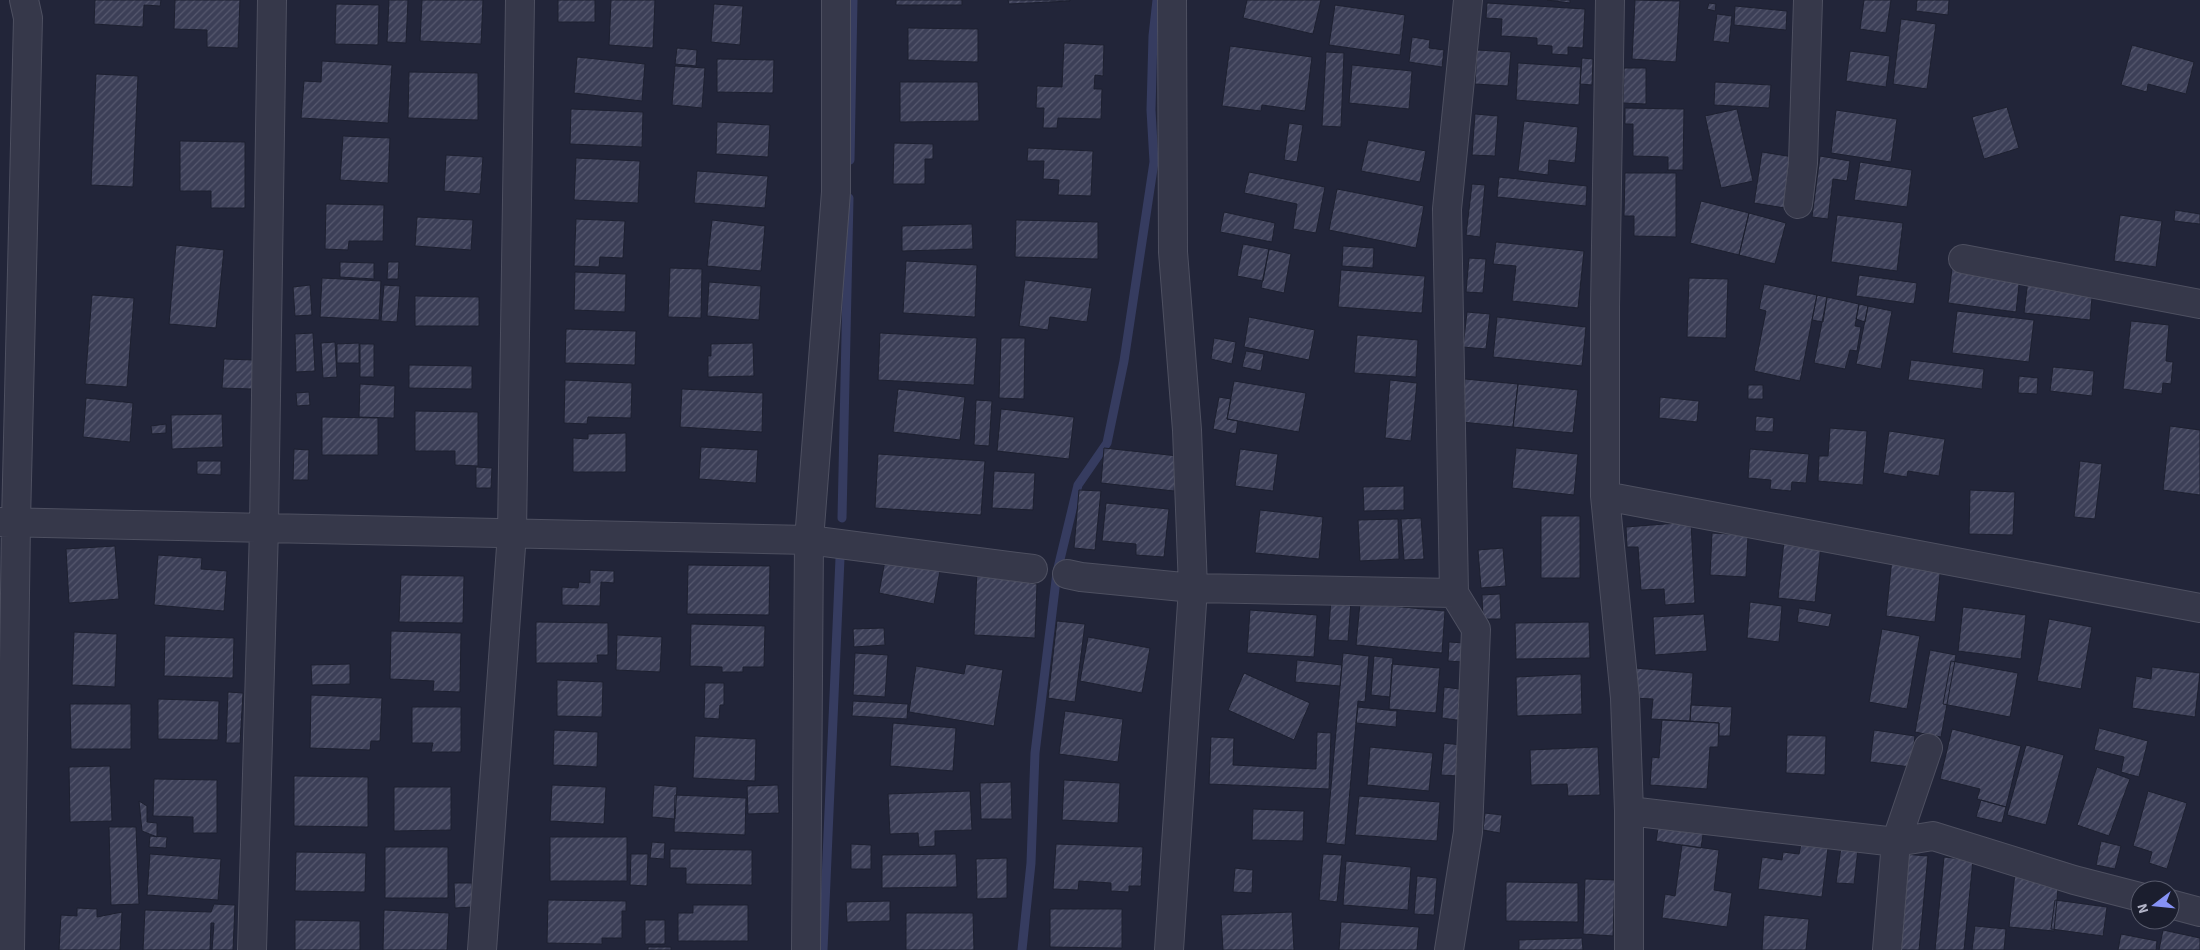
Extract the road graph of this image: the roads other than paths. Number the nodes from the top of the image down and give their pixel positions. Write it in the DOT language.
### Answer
graph roads {
  1 [pos="24,0"];
  2 [pos="272,0"];
  3 [pos="520,0"];
  4 [pos="836,0"];
  5 [pos="1172,0"];
  6 [pos="1468,0"];
  7 [pos="1610,0"];
  8 [pos="1808,0"];
  9 [pos="1798,204"];
  10 [pos="1963,259"];
  11 [pos="2200,304"];
  12 [pos="1605,496"];
  13 [pos="8,522"];
  14 [pos="264,528"];
  15 [pos="512,533"];
  16 [pos="809,540"];
  17 [pos="1033,569"];
  18 [pos="1067,574"];
  19 [pos="1193,588"];
  20 [pos="1454,594"];
  21 [pos="2200,608"];
  22 [pos="1928,748"];
  23 [pos="1629,811"];
  24 [pos="1896,842"];
  25 [pos="2130,894"];
  26 [pos="2180,907"];
  27 [pos="2200,912"];
  28 [pos="10,950"];
  29 [pos="252,950"];
  30 [pos="482,950"];
  31 [pos="806,950"];
  32 [pos="1170,950"];
  33 [pos="1449,950"];
  34 [pos="1629,950"];
  35 [pos="1888,950"];
  1 -- 13 [label="street"];
  2 -- 14 [label="street"];
  3 -- 15 [label="street"];
  4 -- 16 [label="street"];
  5 -- 19 [label="street"];
  6 -- 20 [label="street"];
  7 -- 12 [label="street"];
  8 -- 9 [label="street"];
  10 -- 11 [label="street"];
  12 -- 21 [label="street"];
  12 -- 23 [label="street"];
  13 -- 14 [label="street"];
  13 -- 28 [label="street"];
  14 -- 15 [label="street"];
  14 -- 29 [label="street"];
  15 -- 16 [label="street"];
  15 -- 30 [label="street"];
  16 -- 17 [label="street"];
  16 -- 31 [label="street"];
  18 -- 19 [label="street"];
  19 -- 20 [label="street"];
  19 -- 32 [label="street"];
  20 -- 33 [label="street"];
  22 -- 24 [label="street"];
  23 -- 24 [label="street"];
  23 -- 34 [label="street"];
  24 -- 25 [label="street"];
  24 -- 35 [label="street"];
  26 -- 27 [label="street"];
}
